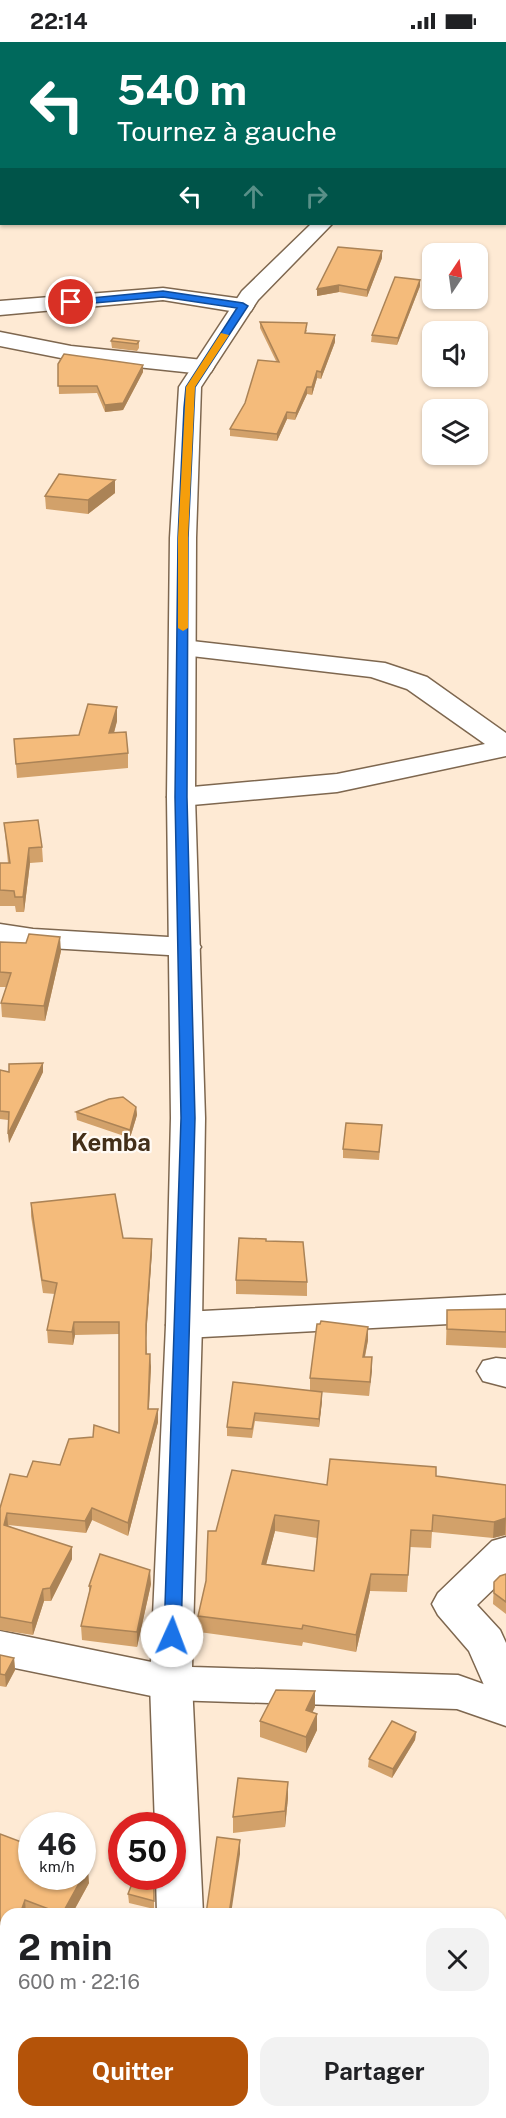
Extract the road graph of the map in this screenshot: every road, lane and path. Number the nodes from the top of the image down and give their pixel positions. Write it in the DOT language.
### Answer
graph roads {
  1 [pos="321,225"];
  2 [pos="243,306"];
  3 [pos="0,308"];
  4 [pos="0,339"];
  5 [pos="203,367"];
  6 [pos="183,648"];
  7 [pos="506,747"];
  8 [pos="181,797"];
  9 [pos="0,933"];
  10 [pos="185,946"];
  11 [pos="506,1308"];
  12 [pos="184,1325"];
  13 [pos="506,1552"];
  14 [pos="0,1648"];
  15 [pos="171,1683"];
  16 [pos="506,1689"];
  17 [pos="506,1709"];
  18 [pos="180,1908"];
  1 -- 2 [label="main road"];
  2 -- 3 [label="main road"];
  2 -- 5 [label="main road"];
  4 -- 5 [label="main road"];
  5 -- 6 [label="main road"];
  6 -- 7 [label="main road"];
  6 -- 8 [label="main road"];
  7 -- 8 [label="main road"];
  8 -- 10 [label="main road"];
  9 -- 10 [label="main road"];
  10 -- 12 [label="main road"];
  11 -- 12 [label="main road"];
  12 -- 15 [label="main road"];
  13 -- 16 [label="main road"];
  14 -- 15 [label="main road"];
  15 -- 17 [label="main road"];
  15 -- 18 [label="main road"];
}
